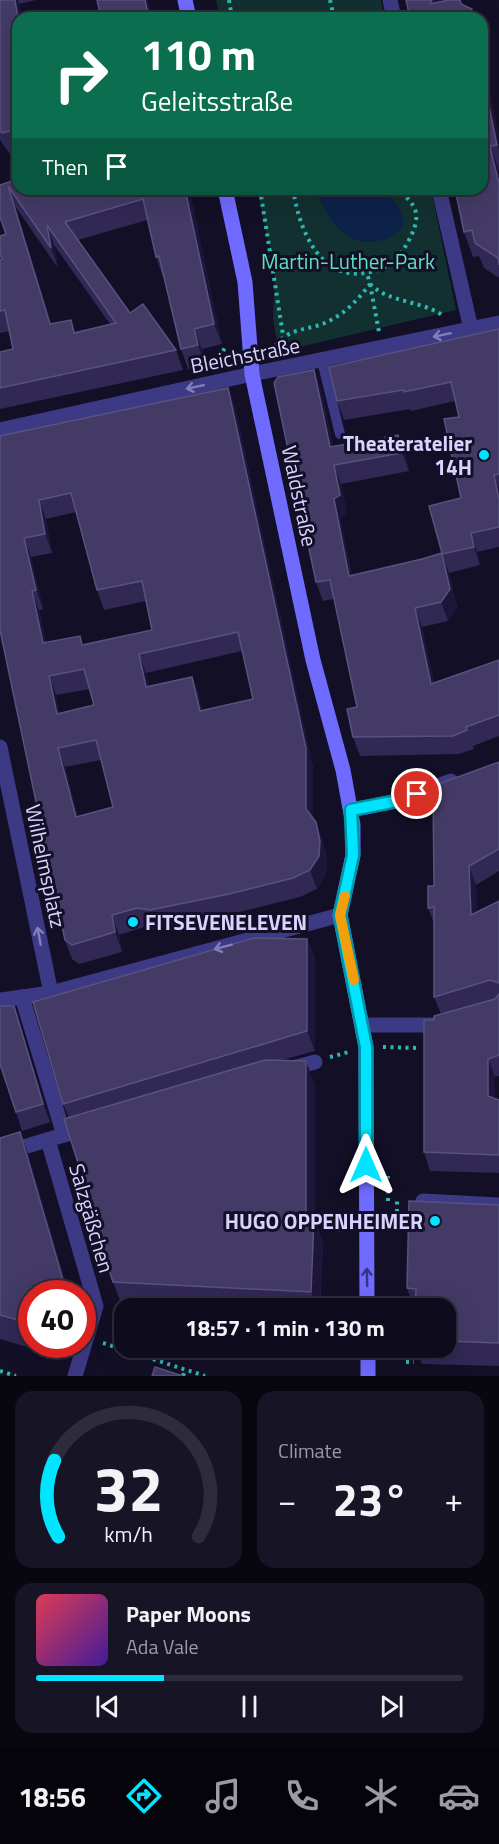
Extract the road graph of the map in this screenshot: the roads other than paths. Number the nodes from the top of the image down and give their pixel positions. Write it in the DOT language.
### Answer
graph roads {
  1 [pos="226,195"];
  2 [pos="440,195"];
  3 [pos="499,324"];
  4 [pos="471,329"];
  5 [pos="322,361"];
  6 [pos="252,374"];
  7 [pos="0,430"];
  8 [pos="340,434"];
  9 [pos="0,747"];
  10 [pos="468,774"];
  11 [pos="351,810"];
  12 [pos="340,915"];
  13 [pos="51,993"];
  14 [pos="22,997"];
  15 [pos="0,1000"];
  16 [pos="454,1022"];
  17 [pos="363,1025"];
  18 [pos="315,1062"];
  19 [pos="269,1075"];
  20 [pos="98,1125"];
  21 [pos="64,1135"];
  22 [pos="48,1140"];
  23 [pos="0,1154"];
  24 [pos="423,1201"];
  25 [pos="499,1205"];
  26 [pos="367,1298"];
  27 [pos="368,1358"];
  28 [pos="75,1376"];
  29 [pos="368,1376"];
  1 -- 6 [label="street, Waldstraße"];
  2 -- 4 [label="street"];
  3 -- 4 [label="street, Bleichstraße"];
  4 -- 5 [label="street, Bleichstraße, one-way"];
  5 -- 6 [label="street, Bleichstraße"];
  5 -- 8 [label="lane"];
  6 -- 7 [label="street, Bleichstraße, one-way"];
  6 -- 11 [label="street, Waldstraße"];
  13 -- 9 [label="street, Wilhelmsplatz, one-way"];
  10 -- 11 [label="street"];
  11 -- 12 [label="street, Waldstraße"];
  12 -- 13 [label="street, one-way"];
  12 -- 17 [label="street"];
  13 -- 14 [label="street"];
  14 -- 15 [label="street"];
  14 -- 21 [label="street"];
  16 -- 17 [label="street"];
  26 -- 17 [label="street, one-way"];
  18 -- 19 [label="street"];
  20 -- 21 [label="street"];
  21 -- 22 [label="street"];
  22 -- 23 [label="street"];
  22 -- 28 [label="street, Salzgäßchen"];
  24 -- 25 [label="street"];
  27 -- 29 [label="street"];
}
